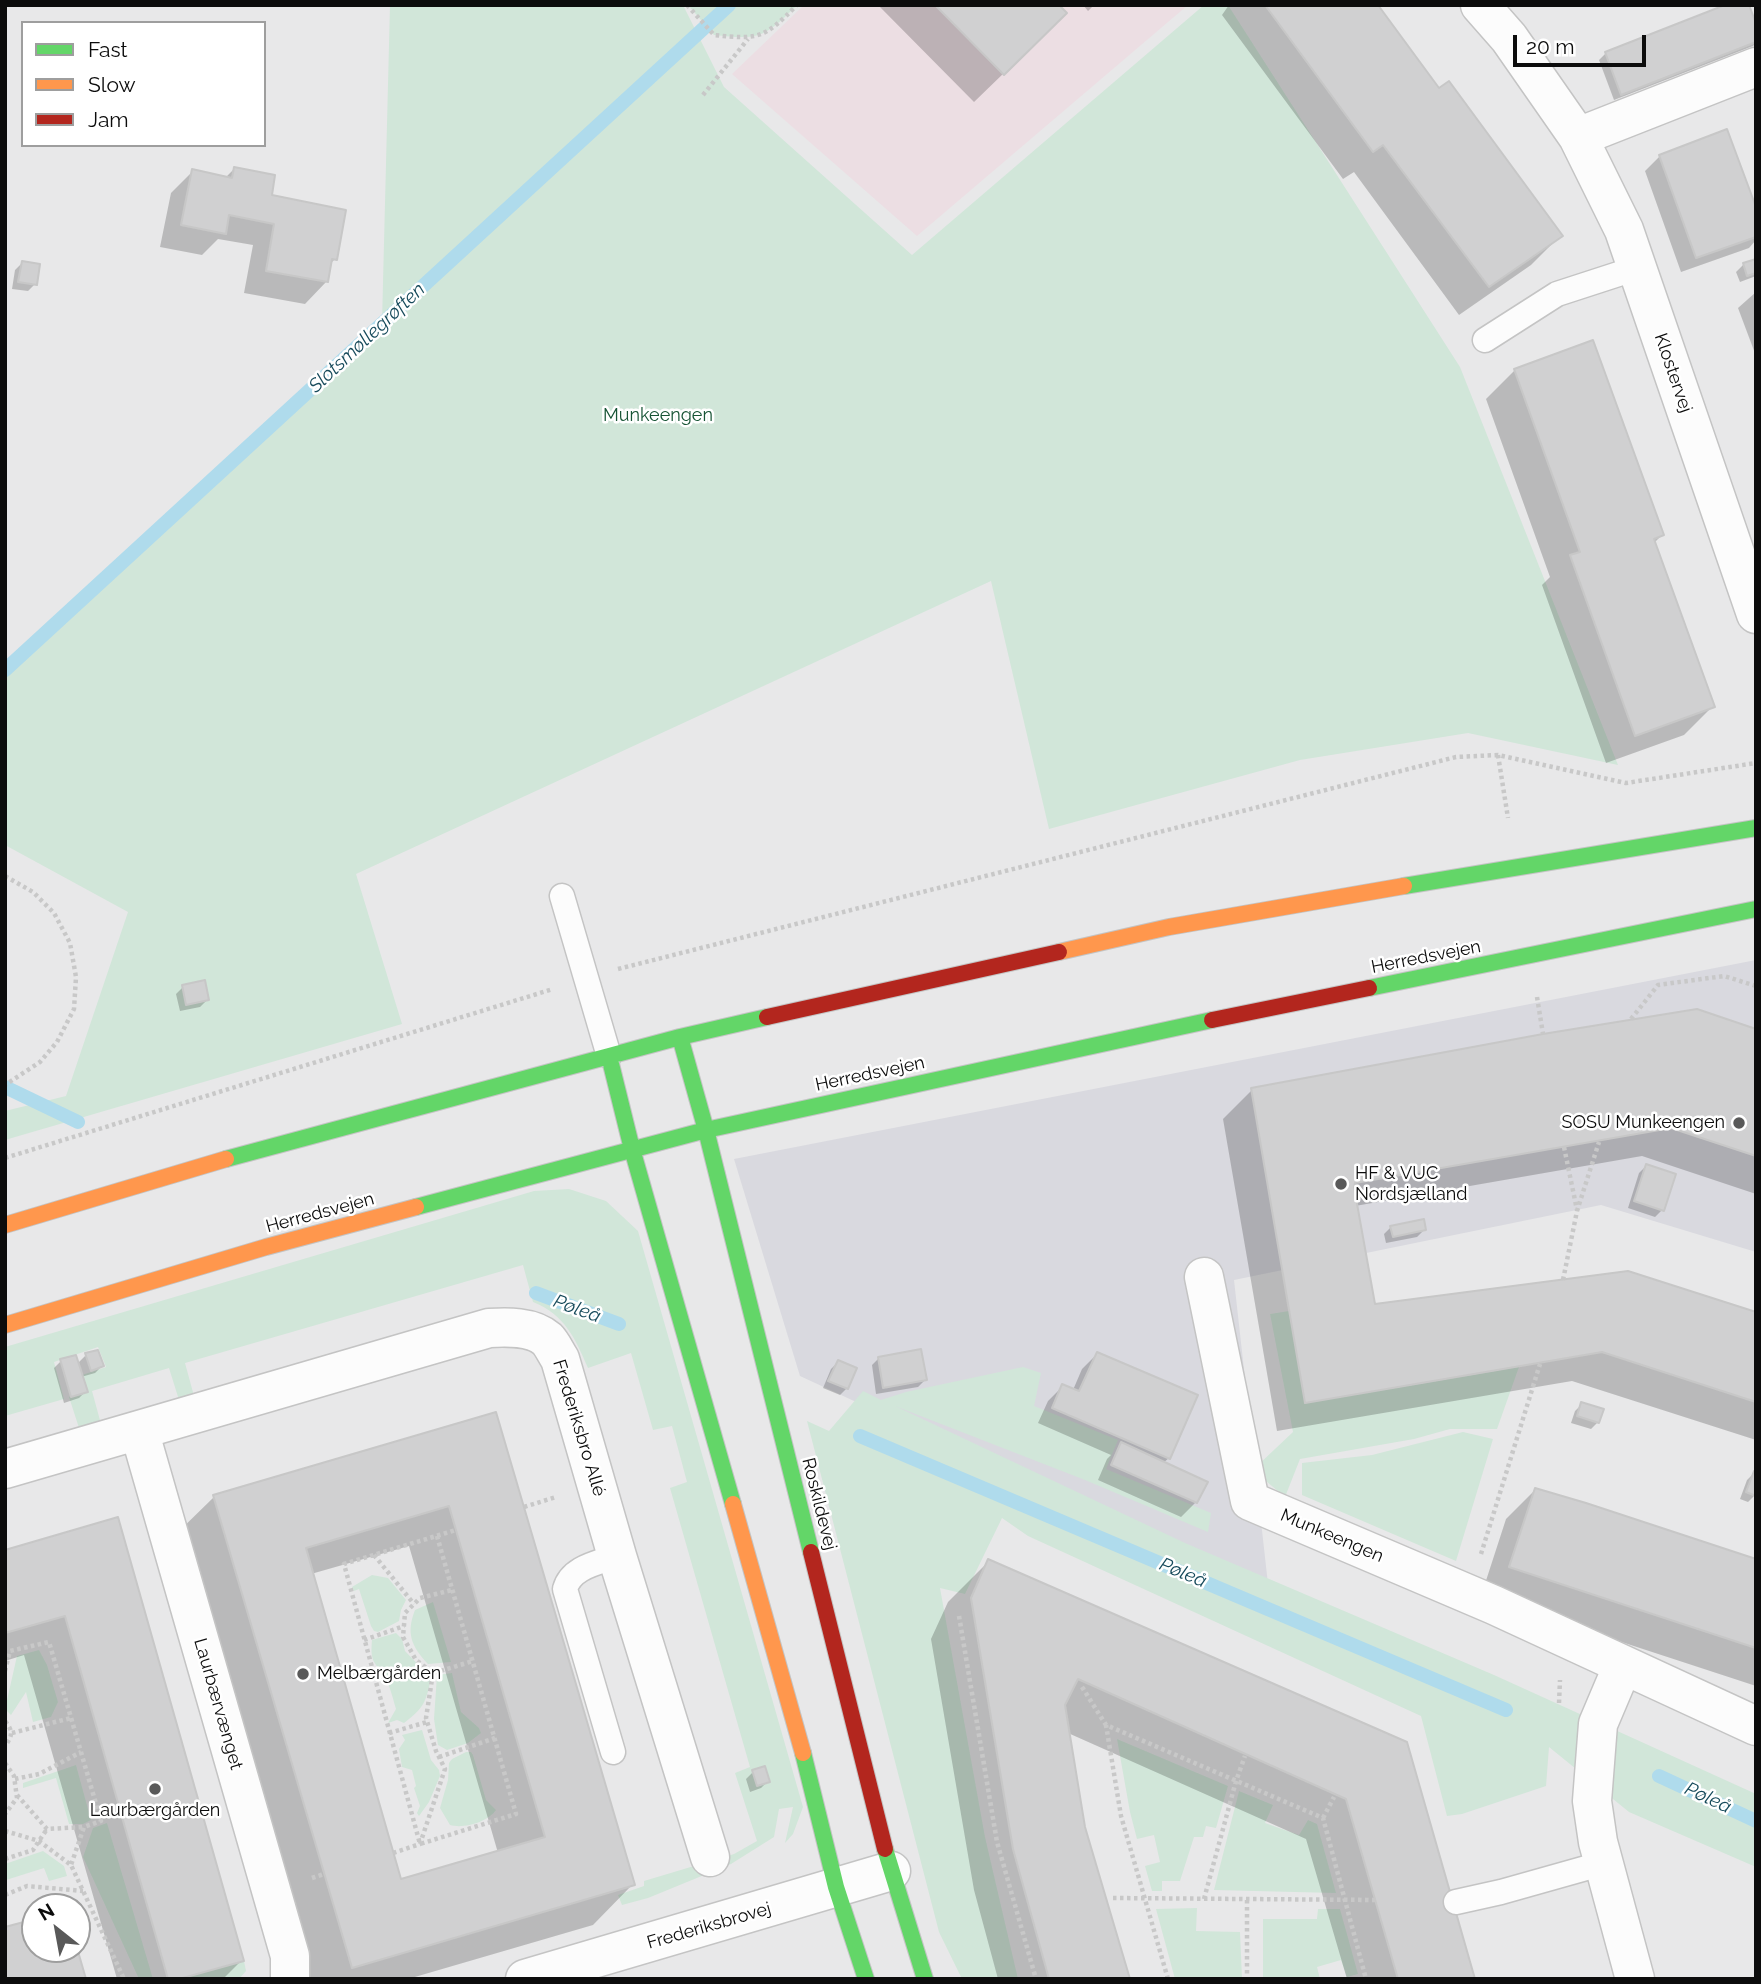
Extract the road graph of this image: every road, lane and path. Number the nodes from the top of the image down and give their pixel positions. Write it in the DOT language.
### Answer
graph roads {
  1 [pos="687,5"];
  2 [pos="797,5"];
  3 [pos="1480,5"];
  4 [pos="748,39"];
  5 [pos="1756,66"];
  6 [pos="703,94"];
  7 [pos="1578,137"];
  8 [pos="1637,268"];
  9 [pos="1485,340"];
  10 [pos="1756,614"];
  11 [pos="1498,755"];
  12 [pos="1756,763"];
  13 [pos="1508,818"];
  14 [pos="1756,828"];
  15 [pos="5,876"];
  16 [pos="562,896"];
  17 [pos="1756,909"];
  18 [pos="587,979"];
  19 [pos="1756,986"];
  20 [pos="1536,993"];
  21 [pos="1631,1019"];
  22 [pos="1544,1034"];
  23 [pos="680,1037"];
  24 [pos="609,1056"];
  25 [pos="5,1085"];
  26 [pos="706,1130"];
  27 [pos="1599,1142"];
  28 [pos="1564,1147"];
  29 [pos="632,1149"];
  30 [pos="5,1158"];
  31 [pos="1577,1211"];
  32 [pos="5,1225"];
  33 [pos="1204,1277"];
  34 [pos="1563,1280"];
  35 [pos="5,1325"];
  36 [pos="1540,1364"];
  37 [pos="139,1430"];
  38 [pos="5,1469"];
  39 [pos="456,1530"];
  40 [pos="437,1536"];
  41 [pos="374,1555"];
  42 [pos="617,1556"];
  43 [pos="1480,1557"];
  44 [pos="452,1590"];
  45 [pos="414,1604"];
  46 [pos="959,1615"];
  47 [pos="404,1626"];
  48 [pos="364,1640"];
  49 [pos="473,1661"];
  50 [pos="1623,1665"];
  51 [pos="5,1671"];
  52 [pos="433,1673"];
  53 [pos="1082,1687"];
  54 [pos="71,1718"];
  55 [pos="5,1721"];
  56 [pos="427,1722"];
  57 [pos="1106,1725"];
  58 [pos="1756,1726"];
  59 [pos="12,1733"];
  60 [pos="390,1733"];
  61 [pos="495,1738"];
  62 [pos="5,1746"];
  63 [pos="81,1752"];
  64 [pos="612,1752"];
  65 [pos="1245,1756"];
  66 [pos="439,1757"];
  67 [pos="5,1763"];
  68 [pos="15,1780"];
  69 [pos="1236,1781"];
  70 [pos="17,1795"];
  71 [pos="1334,1797"];
  72 [pos="5,1814"];
  73 [pos="1323,1818"];
  74 [pos="84,1827"];
  75 [pos="47,1829"];
  76 [pos="5,1831"];
  77 [pos="39,1842"];
  78 [pos="420,1844"];
  79 [pos="393,1853"];
  80 [pos="710,1857"];
  81 [pos="5,1859"];
  82 [pos="1604,1863"];
  83 [pos="71,1865"];
  84 [pos="891,1871"];
  85 [pos="836,1887"];
  86 [pos="84,1891"];
  87 [pos="5,1895"];
  88 [pos="1113,1898"];
  89 [pos="1145,1899"];
  90 [pos="1204,1899"];
  91 [pos="1247,1900"];
  92 [pos="1345,1900"];
  93 [pos="1376,1900"];
  94 [pos="1456,1902"];
  95 [pos="124,1979"];
  96 [pos="290,1979"];
  97 [pos="525,1979"];
  98 [pos="866,1979"];
  99 [pos="925,1979"];
  100 [pos="1036,1979"];
  101 [pos="1168,1979"];
  102 [pos="1247,1979"];
  103 [pos="1367,1979"];
  104 [pos="1635,1979"];
  1 -- 4 [label="path"];
  2 -- 4 [label="path"];
  3 -- 7 [label="street, Klostervej"];
  4 -- 6 [label="path"];
  5 -- 7 [label="street"];
  7 -- 8 [label="street, Klostervej"];
  8 -- 9 [label="lane"];
  8 -- 10 [label="street, Klostervej"];
  11 -- 12 [label="path"];
  11 -- 13 [label="path"];
  11 -- 18 [label="path"];
  14 -- 23 [label="street"];
  15 -- 25 [label="path"];
  16 -- 18 [label="lane"];
  17 -- 26 [label="street, Herredsvejen"];
  18 -- 24 [label="lane"];
  18 -- 30 [label="path"];
  19 -- 21 [label="path"];
  20 -- 22 [label="path"];
  23 -- 24 [label="street"];
  23 -- 26 [label="street, Roskildevej"];
  24 -- 29 [label="street"];
  24 -- 32 [label="street"];
  26 -- 29 [label="street, Herredsvejen"];
  26 -- 84 [label="street, Roskildevej"];
  27 -- 31 [label="path"];
  28 -- 31 [label="path"];
  29 -- 35 [label="street, Herredsvejen"];
  29 -- 85 [label="street"];
  31 -- 34 [label="path"];
  33 -- 50 [label="street, Munkeengen"];
  36 -- 43 [label="path"];
  37 -- 38 [label="street, Frederiksbro Allé"];
  37 -- 42 [label="street, Frederiksbro Allé"];
  37 -- 96 [label="street, Laurbærvænget"];
  39 -- 40 [label="path"];
  40 -- 41 [label="path"];
  40 -- 44 [label="path"];
  41 -- 45 [label="path"];
  41 -- 48 [label="path"];
  42 -- 64 [label="lane"];
  42 -- 80 [label="street, Frederiksbro Allé"];
  44 -- 45 [label="path"];
  44 -- 49 [label="path"];
  45 -- 47 [label="path"];
  46 -- 100 [label="path"];
  47 -- 48 [label="path"];
  47 -- 52 [label="path"];
  48 -- 60 [label="path"];
  49 -- 52 [label="path"];
  49 -- 61 [label="path"];
  50 -- 58 [label="street, Munkeengen"];
  50 -- 82 [label="street"];
  51 -- 54 [label="path"];
  52 -- 56 [label="path"];
  53 -- 57 [label="path"];
  54 -- 59 [label="path"];
  54 -- 63 [label="path"];
  55 -- 59 [label="path"];
  56 -- 60 [label="path"];
  56 -- 66 [label="path"];
  57 -- 69 [label="path"];
  57 -- 89 [label="path"];
  59 -- 62 [label="path"];
  60 -- 78 [label="path"];
  61 -- 66 [label="path"];
  61 -- 78 [label="path"];
  63 -- 68 [label="path"];
  63 -- 74 [label="path"];
  65 -- 69 [label="path"];
  66 -- 78 [label="path"];
  67 -- 68 [label="path"];
  68 -- 70 [label="path"];
  69 -- 73 [label="path"];
  69 -- 90 [label="path"];
  70 -- 72 [label="path"];
  70 -- 75 [label="path"];
  71 -- 73 [label="path"];
  73 -- 92 [label="path"];
  74 -- 75 [label="path"];
  74 -- 83 [label="path"];
  75 -- 77 [label="path"];
  76 -- 77 [label="path"];
  77 -- 81 [label="path"];
  77 -- 83 [label="path"];
  78 -- 79 [label="path"];
  82 -- 94 [label="lane"];
  82 -- 104 [label="street"];
  83 -- 86 [label="path"];
  84 -- 85 [label="street, Frederiksbrovej"];
  84 -- 99 [label="street, Roskildevej"];
  85 -- 97 [label="street, Frederiksbrovej"];
  85 -- 98 [label="street"];
  86 -- 87 [label="path"];
  86 -- 95 [label="path"];
  88 -- 89 [label="path"];
  89 -- 90 [label="path"];
  89 -- 101 [label="path"];
  90 -- 91 [label="path"];
  91 -- 92 [label="path"];
  91 -- 102 [label="path"];
  92 -- 93 [label="path"];
  92 -- 103 [label="path"];
}
